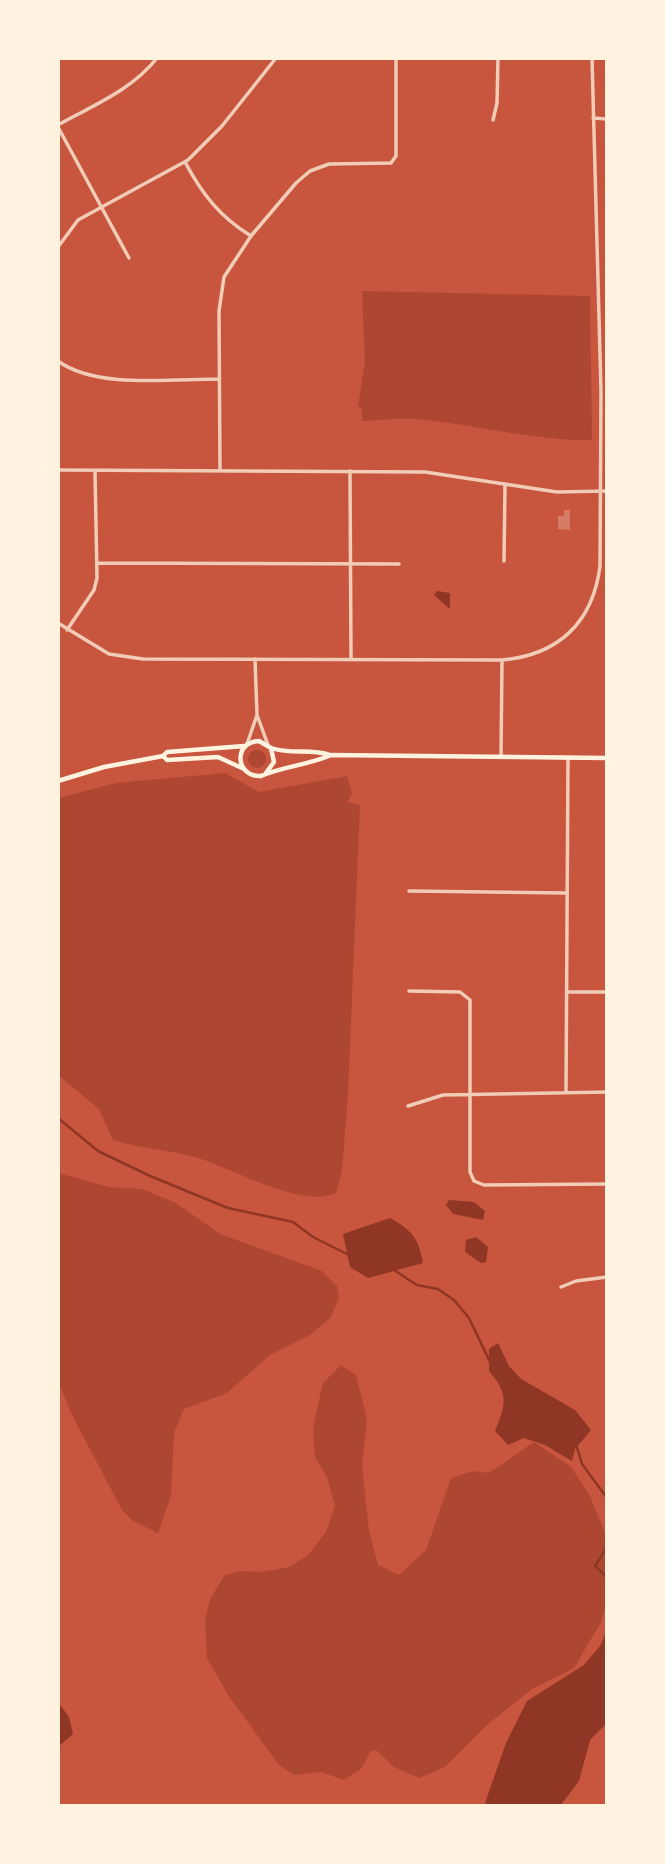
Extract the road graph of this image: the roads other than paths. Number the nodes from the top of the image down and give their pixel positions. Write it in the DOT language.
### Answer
graph roads {
  1 [pos="157,58"];
  2 [pos="276,58"];
  3 [pos="396,58"];
  4 [pos="498,58"];
  5 [pos="592,58"];
  6 [pos="593,118"];
  7 [pos="607,119"];
  8 [pos="493,120"];
  9 [pos="58,126"];
  10 [pos="185,162"];
  11 [pos="101,206"];
  12 [pos="251,236"];
  13 [pos="58,247"];
  14 [pos="128,258"];
  15 [pos="58,361"];
  16 [pos="219,379"];
  17 [pos="601,400"];
  18 [pos="607,400"];
  19 [pos="58,470"];
  20 [pos="94,471"];
  21 [pos="219,471"];
  22 [pos="350,471"];
  23 [pos="505,484"];
  24 [pos="599,491"];
  25 [pos="607,491"];
  26 [pos="504,561"];
  27 [pos="97,563"];
  28 [pos="350,564"];
  29 [pos="399,564"];
  30 [pos="58,623"];
  31 [pos="67,630"];
  32 [pos="351,657"];
  33 [pos="255,659"];
  34 [pos="502,660"];
  35 [pos="257,715"];
  36 [pos="246,745"];
  37 [pos="269,747"];
  38 [pos="331,755"];
  39 [pos="163,756"];
  40 [pos="501,756"];
  41 [pos="568,758"];
  42 [pos="607,758"];
  43 [pos="242,768"];
  44 [pos="266,773"];
  45 [pos="58,781"];
  46 [pos="409,891"];
  47 [pos="567,893"];
  48 [pos="408,991"];
  49 [pos="567,992"];
  50 [pos="607,992"];
  51 [pos="566,1092"];
  52 [pos="607,1092"];
  53 [pos="470,1095"];
  54 [pos="408,1106"];
  55 [pos="607,1184"];
  56 [pos="607,1277"];
  57 [pos="561,1287"];
  1 -- 9 [label="street"];
  2 -- 10 [label="street"];
  3 -- 12 [label="street"];
  4 -- 8 [label="street"];
  5 -- 6 [label="street"];
  6 -- 7 [label="street"];
  6 -- 17 [label="street"];
  9 -- 11 [label="street"];
  10 -- 11 [label="street"];
  10 -- 12 [label="street"];
  11 -- 13 [label="street"];
  11 -- 14 [label="street"];
  12 -- 16 [label="street"];
  15 -- 16 [label="street"];
  16 -- 21 [label="street"];
  17 -- 18 [label="street"];
  17 -- 24 [label="street"];
  19 -- 20 [label="street"];
  20 -- 21 [label="street"];
  20 -- 27 [label="street"];
  21 -- 22 [label="street"];
  22 -- 23 [label="street"];
  22 -- 28 [label="street"];
  23 -- 24 [label="street"];
  23 -- 26 [label="street"];
  24 -- 25 [label="street"];
  24 -- 34 [label="street"];
  27 -- 28 [label="street"];
  27 -- 31 [label="street"];
  28 -- 29 [label="street"];
  28 -- 32 [label="street"];
  30 -- 31 [label="street"];
  31 -- 33 [label="street"];
  32 -- 33 [label="street"];
  32 -- 34 [label="street"];
  33 -- 35 [label="street"];
  34 -- 40 [label="street"];
  35 -- 36 [label="street"];
  35 -- 37 [label="street"];
  36 -- 37 [label="main road"];
  36 -- 39 [label="main road"];
  36 -- 43 [label="main road"];
  37 -- 38 [label="main road"];
  37 -- 44 [label="main road"];
  38 -- 40 [label="main road"];
  38 -- 44 [label="main road"];
  39 -- 43 [label="main road"];
  39 -- 45 [label="main road"];
  40 -- 41 [label="main road"];
  41 -- 42 [label="main road"];
  41 -- 47 [label="street"];
  43 -- 44 [label="main road"];
  46 -- 47 [label="street"];
  47 -- 49 [label="street"];
  48 -- 53 [label="street"];
  49 -- 50 [label="street"];
  49 -- 51 [label="street"];
  51 -- 52 [label="street"];
  51 -- 53 [label="street"];
  53 -- 54 [label="street"];
  53 -- 55 [label="street"];
  56 -- 57 [label="street"];
}
